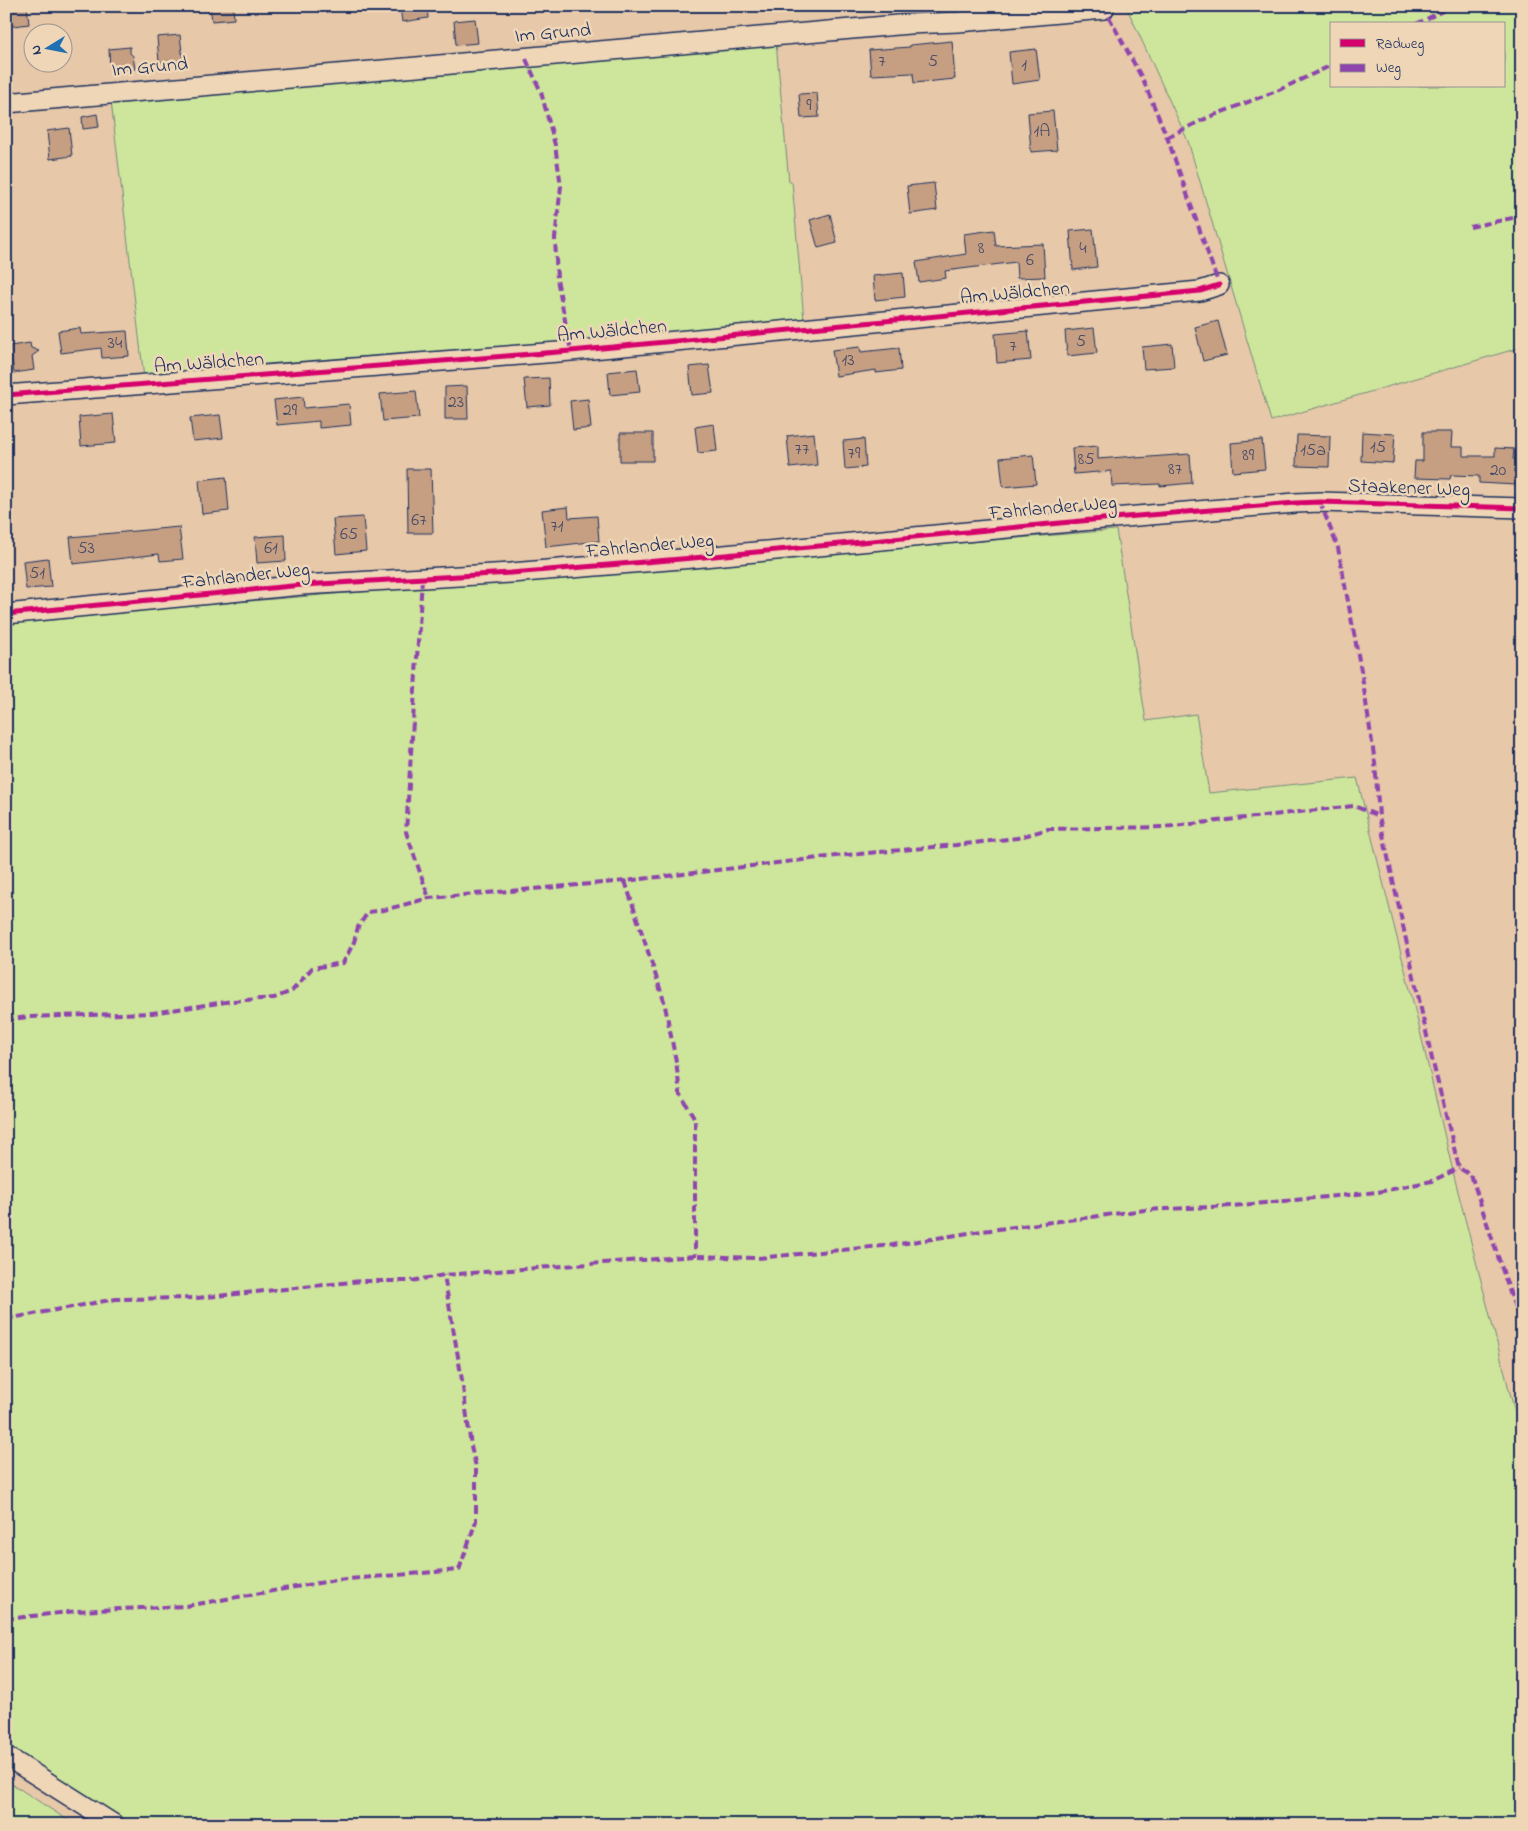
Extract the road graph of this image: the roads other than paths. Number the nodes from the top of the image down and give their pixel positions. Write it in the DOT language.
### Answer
graph roads {
  1 [pos="1104,9"];
  2 [pos="6,103"];
  3 [pos="1219,285"];
  4 [pos="6,395"];
  5 [pos="1296,503"];
  6 [pos="1522,508"];
  7 [pos="6,614"];
  8 [pos="6,1756"];
  9 [pos="115,1825"];
  1 -- 2 [label="street, Im Grund"];
  3 -- 4 [label="street, Am Wäldchen"];
  5 -- 6 [label="street, Staakener Weg"];
  5 -- 7 [label="street, Fahrlander Weg"];
  8 -- 9 [label="street"];
}
